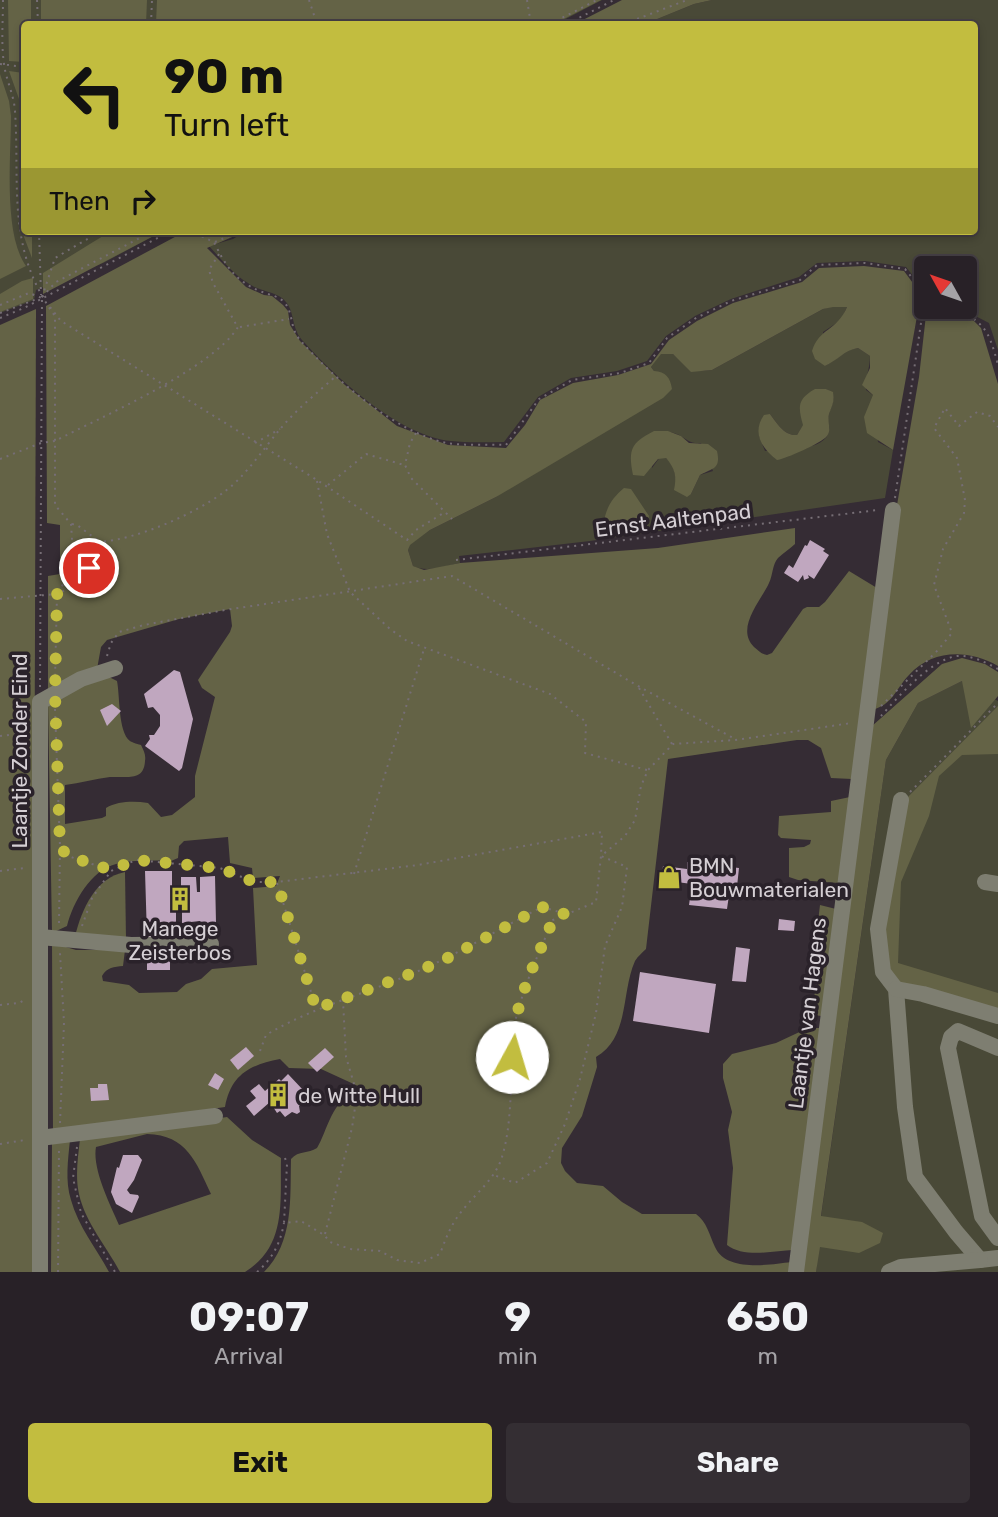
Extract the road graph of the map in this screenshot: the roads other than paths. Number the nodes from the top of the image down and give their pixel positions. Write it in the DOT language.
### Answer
graph roads {
  1 [pos="893,510"];
  2 [pos="109,670"];
  3 [pos="901,800"];
  4 [pos="40,937"];
  5 [pos="211,944"];
  6 [pos="896,989"];
  7 [pos="963,1005"];
  8 [pos="998,1016"];
  9 [pos="958,1031"];
  10 [pos="998,1048"];
  11 [pos="215,1116"];
  12 [pos="40,1138"];
  13 [pos="998,1238"];
  14 [pos="998,1258"];
  15 [pos="980,1260"];
  16 [pos="40,1272"];
  17 [pos="796,1272"];
  18 [pos="889,1272"];
  1 -- 17 [label="street, Laantje van Hagens"];
  2 -- 4 [label="street, Laantje Zonder Eind"];
  3 -- 6 [label="street"];
  4 -- 5 [label="street"];
  4 -- 12 [label="street, Laantje Zonder Eind"];
  6 -- 7 [label="street"];
  6 -- 15 [label="street"];
  7 -- 8 [label="street"];
  7 -- 9 [label="street"];
  9 -- 10 [label="street"];
  9 -- 13 [label="street"];
  11 -- 12 [label="street"];
  12 -- 16 [label="street, Laantje Zonder Eind"];
  14 -- 15 [label="street"];
  15 -- 18 [label="street"];
}
